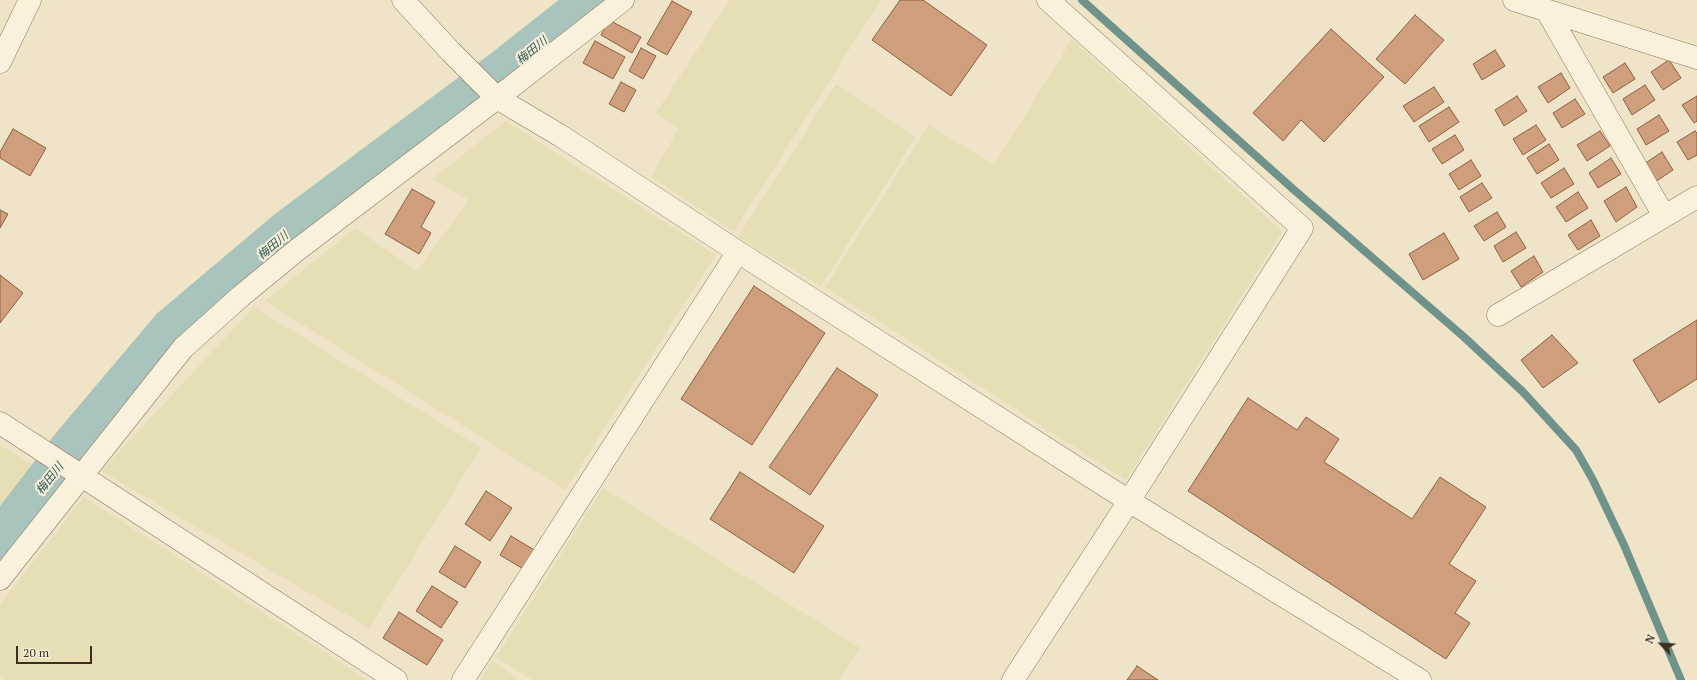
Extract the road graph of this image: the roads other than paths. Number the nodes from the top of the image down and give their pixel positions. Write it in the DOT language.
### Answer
graph roads {
  1 [pos="30,0"];
  2 [pos="403,0"];
  3 [pos="623,0"];
  4 [pos="1048,0"];
  5 [pos="1514,0"];
  6 [pos="1547,11"];
  7 [pos="1697,58"];
  8 [pos="0,62"];
  9 [pos="498,98"];
  10 [pos="1697,197"];
  11 [pos="1664,216"];
  12 [pos="738,252"];
  13 [pos="1498,315"];
  14 [pos="0,423"];
  15 [pos="82,476"];
  16 [pos="1129,501"];
  17 [pos="0,579"];
  18 [pos="396,680"];
  19 [pos="463,680"];
  20 [pos="1013,680"];
  21 [pos="1420,680"];
  1 -- 8 [label="street"];
  2 -- 9 [label="street"];
  3 -- 9 [label="street"];
  4 -- 16 [label="street"];
  5 -- 6 [label="street"];
  6 -- 7 [label="street"];
  6 -- 11 [label="street"];
  9 -- 12 [label="street"];
  9 -- 15 [label="street"];
  10 -- 11 [label="street"];
  11 -- 13 [label="street"];
  12 -- 16 [label="street"];
  12 -- 19 [label="street"];
  14 -- 15 [label="street"];
  15 -- 17 [label="street"];
  15 -- 18 [label="street"];
  16 -- 20 [label="street"];
  16 -- 21 [label="street"];
}
